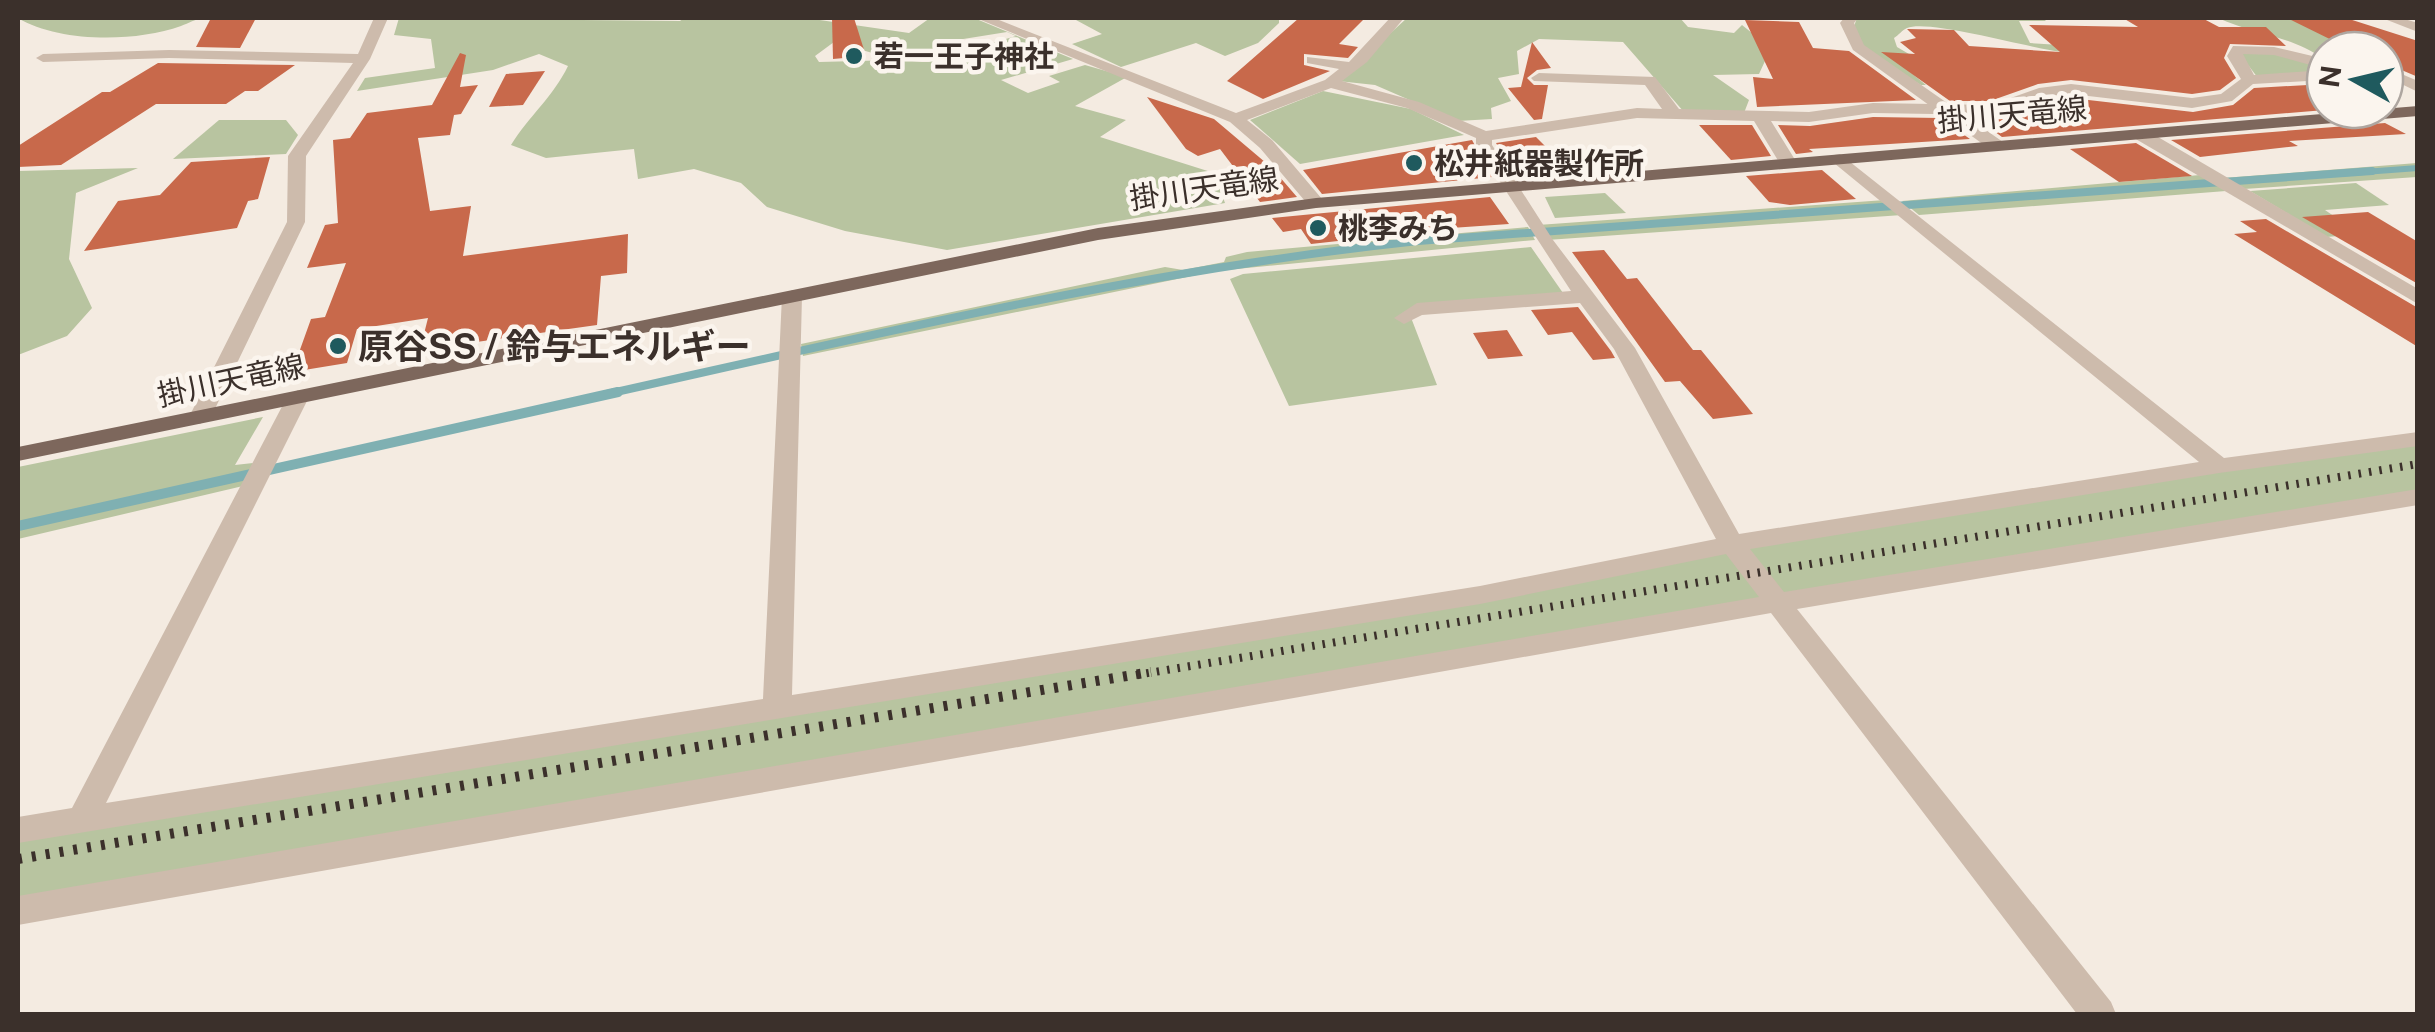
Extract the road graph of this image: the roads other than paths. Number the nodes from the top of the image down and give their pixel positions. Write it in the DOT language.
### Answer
graph roads {
  1 [pos="382,18"];
  2 [pos="983,18"];
  3 [pos="1398,18"];
  4 [pos="1851,18"];
  5 [pos="2390,18"];
  6 [pos="2418,28"];
  7 [pos="43,58"];
  8 [pos="363,59"];
  9 [pos="2305,59"];
  10 [pos="1312,60"];
  11 [pos="1352,67"];
  12 [pos="2305,76"];
  13 [pos="1539,78"];
  14 [pos="2249,80"];
  15 [pos="1330,82"];
  16 [pos="1949,111"];
  17 [pos="2418,111"];
  18 [pos="1674,114"];
  19 [pos="1759,115"];
  20 [pos="1236,119"];
  21 [pos="2140,134"];
  22 [pos="1484,136"];
  23 [pos="1997,146"];
  24 [pos="1840,159"];
  25 [pos="1788,163"];
  26 [pos="1512,186"];
  27 [pos="1316,203"];
  28 [pos="792,296"];
  29 [pos="1586,296"];
  30 [pos="2418,298"];
  31 [pos="1404,318"];
  32 [pos="298,396"];
  33 [pos="200,417"];
  34 [pos="2418,439"];
  35 [pos="18,454"];
  36 [pos="2219,466"];
  37 [pos="2418,496"];
  38 [pos="1732,544"];
  39 [pos="1776,603"];
  40 [pos="777,706"];
  41 [pos="82,821"];
  42 [pos="18,830"];
  43 [pos="18,911"];
  44 [pos="2098,1014"];
  1 -- 8 [label="street"];
  2 -- 20 [label="street"];
  3 -- 11 [label="street"];
  4 -- 16 [label="street"];
  5 -- 6 [label="street"];
  7 -- 8 [label="street"];
  8 -- 33 [label="street"];
  9 -- 14 [label="street"];
  10 -- 11 [label="street"];
  11 -- 15 [label="street"];
  12 -- 14 [label="street"];
  13 -- 18 [label="street"];
  14 -- 16 [label="street"];
  15 -- 20 [label="street"];
  15 -- 22 [label="street"];
  16 -- 19 [label="street"];
  16 -- 23 [label="street"];
  17 -- 21 [label="main road, 掛川天竜線"];
  18 -- 19 [label="street"];
  18 -- 22 [label="street"];
  19 -- 25 [label="street"];
  20 -- 27 [label="street"];
  21 -- 23 [label="main road, 掛川天竜線"];
  21 -- 30 [label="street"];
  22 -- 26 [label="street"];
  23 -- 24 [label="main road, 掛川天竜線"];
  24 -- 25 [label="main road, 掛川天竜線"];
  24 -- 36 [label="street"];
  25 -- 26 [label="main road, 掛川天竜線"];
  26 -- 27 [label="main road, 掛川天竜線"];
  26 -- 29 [label="street"];
  27 -- 28 [label="main road, 掛川天竜線"];
  28 -- 32 [label="main road, 掛川天竜線"];
  28 -- 40 [label="street"];
  29 -- 31 [label="street"];
  29 -- 38 [label="street"];
  32 -- 33 [label="main road, 掛川天竜線"];
  32 -- 41 [label="street"];
  33 -- 35 [label="main road, 掛川天竜線"];
  34 -- 36 [label="street"];
  36 -- 38 [label="street"];
  37 -- 39 [label="street"];
  38 -- 39 [label="street"];
  38 -- 40 [label="street"];
  39 -- 43 [label="street"];
  39 -- 44 [label="street"];
  40 -- 41 [label="street"];
  41 -- 42 [label="street"];
}
